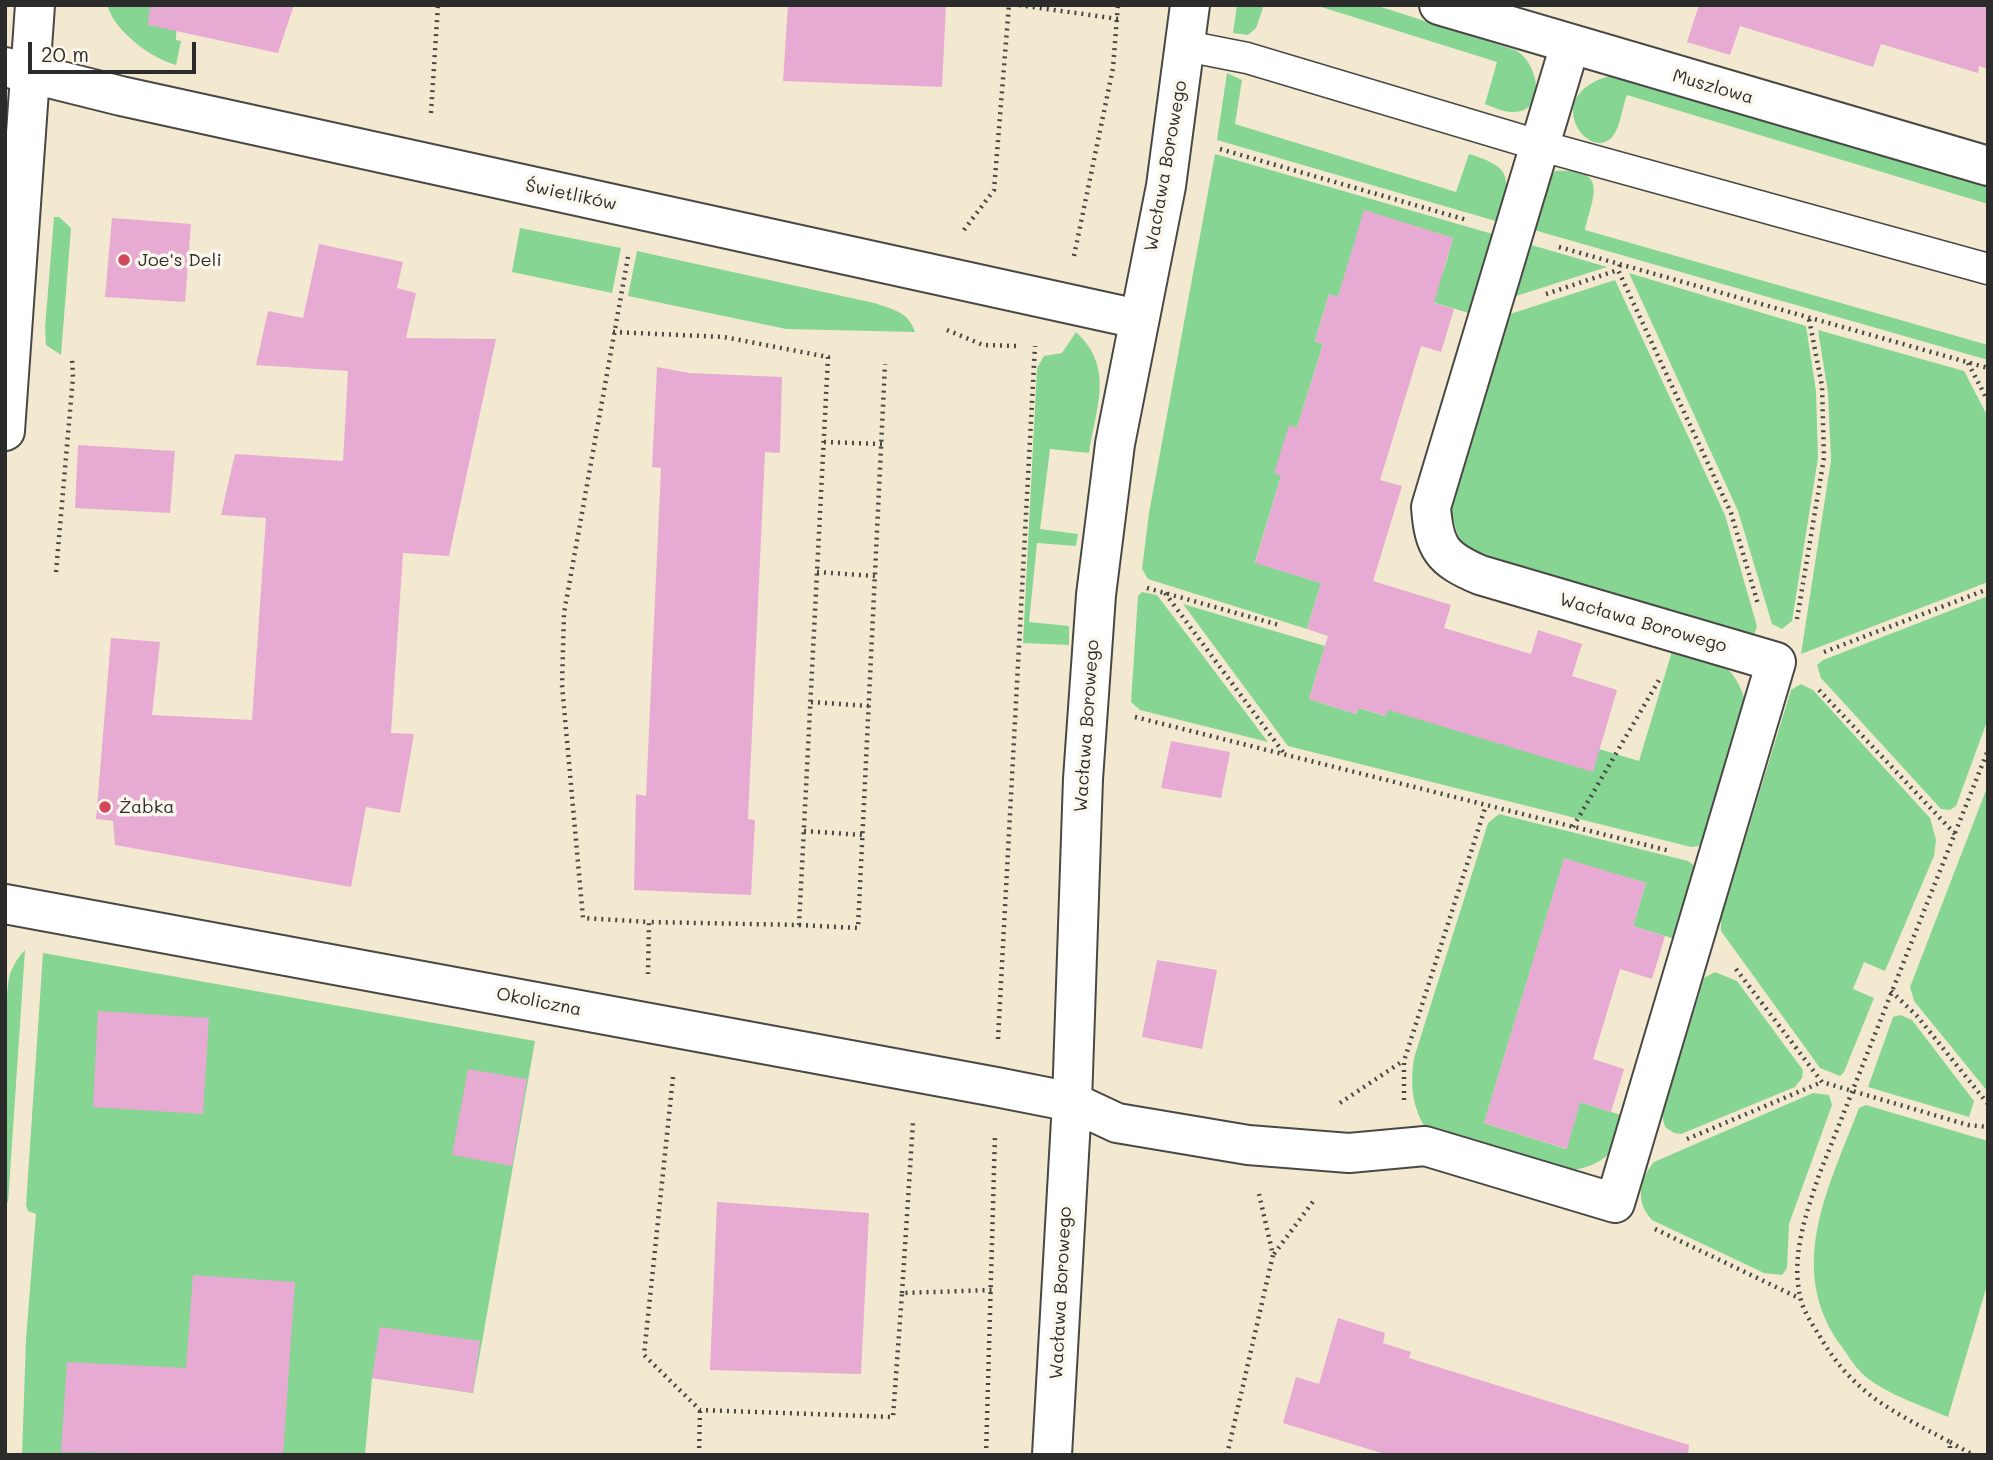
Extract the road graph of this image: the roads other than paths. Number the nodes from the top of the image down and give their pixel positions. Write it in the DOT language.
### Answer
graph roads {
  1 [pos="35,5"];
  2 [pos="1190,5"];
  3 [pos="1439,5"];
  4 [pos="1570,45"];
  5 [pos="1186,46"];
  6 [pos="18,70"];
  7 [pos="1538,145"];
  8 [pos="1988,166"];
  9 [pos="1988,269"];
  10 [pos="1138,319"];
  11 [pos="5,431"];
  12 [pos="5,904"];
  13 [pos="1072,1102"];
  14 [pos="1615,1203"];
  15 [pos="1052,1455"];
  1 -- 6 [label="street"];
  2 -- 5 [label="street, Wacława Borowego"];
  3 -- 4 [label="street, Muszlowa"];
  4 -- 7 [label="street, Wacława Borowego"];
  4 -- 8 [label="street, Muszlowa"];
  5 -- 7 [label="lane"];
  5 -- 10 [label="street, Wacława Borowego"];
  6 -- 10 [label="street, Świetlików"];
  6 -- 11 [label="street"];
  7 -- 9 [label="lane"];
  7 -- 14 [label="street, Wacława Borowego"];
  10 -- 13 [label="street, Wacława Borowego"];
  12 -- 13 [label="street, Okoliczna"];
  13 -- 14 [label="street, Okoliczna"];
  13 -- 15 [label="street, Wacława Borowego"];
}
